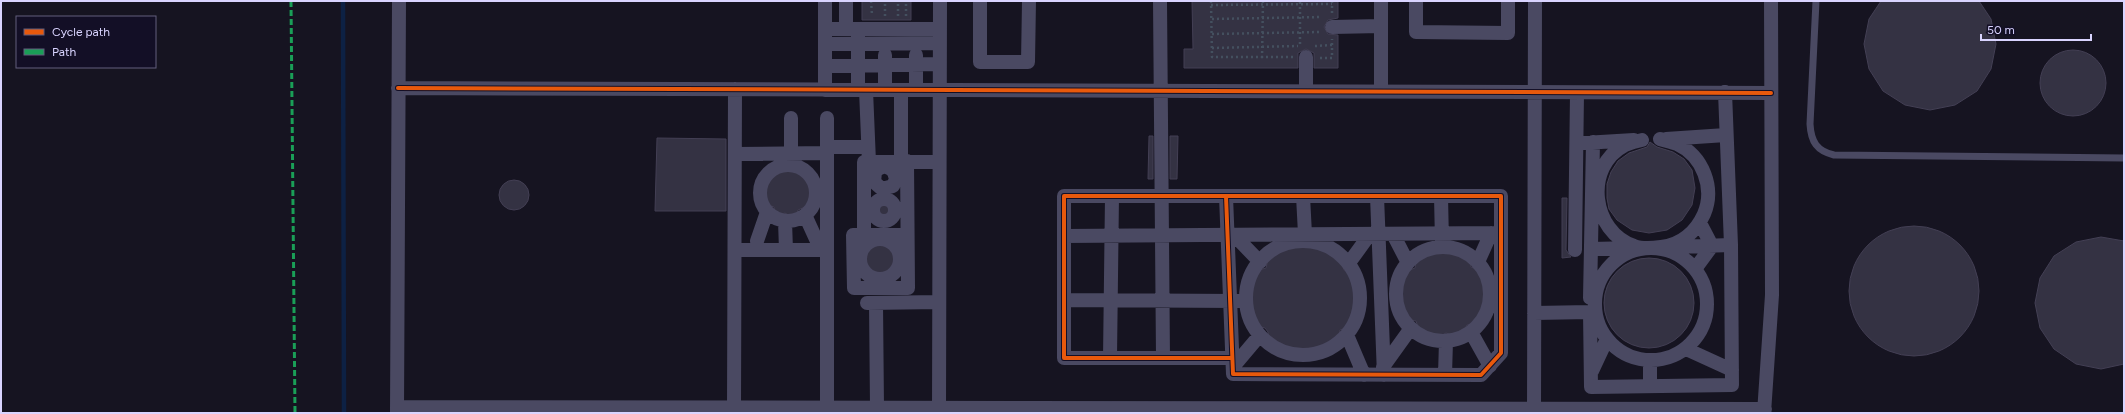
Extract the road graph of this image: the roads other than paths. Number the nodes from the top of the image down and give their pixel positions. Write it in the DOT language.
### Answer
graph roads {
  1 [pos="398,1"];
  2 [pos="825,1"];
  3 [pos="846,1"];
  4 [pos="940,1"];
  5 [pos="980,1"];
  6 [pos="1029,1"];
  7 [pos="1160,1"];
  8 [pos="1381,1"];
  9 [pos="1416,1"];
  10 [pos="1508,1"];
  11 [pos="1535,1"];
  12 [pos="1771,1"];
  13 [pos="1816,1"];
  14 [pos="885,22"];
  15 [pos="1332,25"];
  16 [pos="1381,26"];
  17 [pos="825,29"];
  18 [pos="852,29"];
  19 [pos="916,29"];
  20 [pos="940,29"];
  21 [pos="858,43"];
  22 [pos="885,43"];
  23 [pos="916,43"];
  24 [pos="940,43"];
  25 [pos="825,44"];
  26 [pos="1305,51"];
  27 [pos="916,64"];
  28 [pos="939,64"];
  29 [pos="858,65"];
  30 [pos="885,65"];
  31 [pos="825,66"];
  32 [pos="398,88"];
  33 [pos="735,89"];
  34 [pos="825,90"];
  35 [pos="862,90"];
  36 [pos="885,90"];
  37 [pos="900,90"];
  38 [pos="916,90"];
  39 [pos="939,90"];
  40 [pos="1160,91"];
  41 [pos="1306,91"];
  42 [pos="1381,91"];
  43 [pos="1535,92"];
  44 [pos="1578,92"];
  45 [pos="1725,92"];
  46 [pos="1771,92"];
  47 [pos="791,118"];
  48 [pos="827,118"];
  49 [pos="1726,135"];
  50 [pos="1711,136"];
  51 [pos="1660,139"];
  52 [pos="1642,140"];
  53 [pos="1576,143"];
  54 [pos="1593,145"];
  55 [pos="868,147"];
  56 [pos="827,153"];
  57 [pos="735,154"];
  58 [pos="760,154"];
  59 [pos="1693,155"];
  60 [pos="1610,157"];
  61 [pos="2124,158"];
  62 [pos="791,159"];
  63 [pos="939,162"];
  64 [pos="771,171"];
  65 [pos="807,173"];
  66 [pos="1728,186"];
  67 [pos="1708,188"];
  68 [pos="821,194"];
  69 [pos="1112,196"];
  70 [pos="1160,196"];
  71 [pos="1226,196"];
  72 [pos="1303,196"];
  73 [pos="1377,196"];
  74 [pos="1441,196"];
  75 [pos="883,199"];
  76 [pos="767,212"];
  77 [pos="805,215"];
  78 [pos="785,221"];
  79 [pos="1700,223"];
  80 [pos="1606,225"];
  81 [pos="1496,233"];
  82 [pos="1305,234"];
  83 [pos="1374,234"];
  84 [pos="1393,234"];
  85 [pos="1441,234"];
  86 [pos="905,235"];
  87 [pos="1111,235"];
  88 [pos="1162,235"];
  89 [pos="1231,235"];
  90 [pos="1064,236"];
  91 [pos="757,241"];
  92 [pos="895,246"];
  93 [pos="1712,246"];
  94 [pos="1731,246"];
  95 [pos="1442,248"];
  96 [pos="1593,248"];
  97 [pos="1654,248"];
  98 [pos="734,250"];
  99 [pos="786,250"];
  100 [pos="824,250"];
  101 [pos="1575,250"];
  102 [pos="1260,262"];
  103 [pos="1478,262"];
  104 [pos="1349,263"];
  105 [pos="1408,263"];
  106 [pos="860,264"];
  107 [pos="901,264"];
  108 [pos="1609,267"];
  109 [pos="1695,269"];
  110 [pos="871,286"];
  111 [pos="1496,292"];
  112 [pos="1381,297"];
  113 [pos="1708,297"];
  114 [pos="1731,297"];
  115 [pos="1397,298"];
  116 [pos="1361,299"];
  117 [pos="1064,300"];
  118 [pos="1246,300"];
  119 [pos="1110,301"];
  120 [pos="1162,301"];
  121 [pos="939,302"];
  122 [pos="1231,302"];
  123 [pos="876,303"];
  124 [pos="1590,312"];
  125 [pos="1534,313"];
  126 [pos="1411,328"];
  127 [pos="1471,332"];
  128 [pos="1260,335"];
  129 [pos="1347,335"];
  130 [pos="1607,339"];
  131 [pos="1446,341"];
  132 [pos="1686,349"];
  133 [pos="1297,355"];
  134 [pos="1110,358"];
  135 [pos="1163,358"];
  136 [pos="1650,361"];
  137 [pos="1232,363"];
  138 [pos="1490,366"];
  139 [pos="1732,370"];
  140 [pos="1384,371"];
  141 [pos="1297,374"];
  142 [pos="1364,375"];
  143 [pos="1445,375"];
  144 [pos="1590,375"];
  145 [pos="1650,386"];
  146 [pos="734,407"];
  147 [pos="827,407"];
  148 [pos="877,407"];
  149 [pos="397,410"];
  150 [pos="939,410"];
  151 [pos="1109,410"];
  152 [pos="1330,410"];
  153 [pos="1534,411"];
  154 [pos="1622,411"];
  155 [pos="1688,411"];
  156 [pos="1721,411"];
  157 [pos="1749,411"];
  158 [pos="1764,411"];
  1 -- 32 [label="street"];
  2 -- 17 [label="street"];
  3 -- 18 [label="street"];
  4 -- 20 [label="street"];
  5 -- 6 [label="street"];
  7 -- 40 [label="street"];
  8 -- 16 [label="street"];
  9 -- 10 [label="street"];
  11 -- 43 [label="street"];
  12 -- 46 [label="street"];
  13 -- 61 [label="lane"];
  14 -- 18 [label="street"];
  14 -- 19 [label="street"];
  14 -- 22 [label="street"];
  15 -- 16 [label="street"];
  16 -- 42 [label="street"];
  17 -- 18 [label="street"];
  17 -- 25 [label="street"];
  18 -- 21 [label="street"];
  19 -- 20 [label="street"];
  19 -- 23 [label="street"];
  20 -- 24 [label="street"];
  21 -- 22 [label="street"];
  21 -- 25 [label="street"];
  21 -- 29 [label="street"];
  22 -- 23 [label="street"];
  22 -- 30 [label="street"];
  23 -- 24 [label="street"];
  23 -- 27 [label="street"];
  24 -- 28 [label="street"];
  25 -- 31 [label="street"];
  26 -- 41 [label="street"];
  27 -- 28 [label="street"];
  27 -- 30 [label="street"];
  27 -- 38 [label="street"];
  28 -- 39 [label="street"];
  29 -- 30 [label="street"];
  29 -- 31 [label="street"];
  29 -- 35 [label="street"];
  30 -- 36 [label="street"];
  31 -- 34 [label="street"];
  32 -- 33 [label="street"];
  32 -- 149 [label="street"];
  33 -- 34 [label="street"];
  33 -- 57 [label="street"];
  34 -- 35 [label="street"];
  35 -- 36 [label="street"];
  35 -- 55 [label="street"];
  36 -- 37 [label="street"];
  37 -- 38 [label="street"];
  37 -- 75 [label="street"];
  38 -- 39 [label="street"];
  39 -- 40 [label="street"];
  39 -- 63 [label="street"];
  40 -- 41 [label="street"];
  40 -- 70 [label="street"];
  41 -- 42 [label="street"];
  42 -- 43 [label="street"];
  43 -- 44 [label="street"];
  43 -- 125 [label="street"];
  44 -- 45 [label="street"];
  44 -- 53 [label="street"];
  45 -- 46 [label="street"];
  45 -- 49 [label="street"];
  46 -- 158 [label="street"];
  47 -- 62 [label="street"];
  48 -- 56 [label="street"];
  49 -- 50 [label="street"];
  49 -- 66 [label="street"];
  50 -- 51 [label="street"];
  50 -- 59 [label="street"];
  51 -- 52 [label="street"];
  51 -- 59 [label="street"];
  52 -- 54 [label="street"];
  52 -- 60 [label="street"];
  53 -- 54 [label="street"];
  53 -- 101 [label="street"];
  54 -- 60 [label="street"];
  54 -- 96 [label="street"];
  55 -- 56 [label="street"];
  55 -- 75 [label="street"];
  56 -- 62 [label="street"];
  56 -- 65 [label="street"];
  56 -- 68 [label="street"];
  57 -- 58 [label="street"];
  57 -- 98 [label="street"];
  58 -- 62 [label="street"];
  58 -- 64 [label="street"];
  59 -- 67 [label="street"];
  60 -- 80 [label="street"];
  62 -- 64 [label="street"];
  62 -- 65 [label="street"];
  63 -- 75 [label="street"];
  63 -- 121 [label="street"];
  64 -- 76 [label="street"];
  65 -- 68 [label="street"];
  66 -- 67 [label="street"];
  66 -- 94 [label="street"];
  67 -- 79 [label="street"];
  68 -- 77 [label="street"];
  68 -- 100 [label="street"];
  69 -- 70 [label="street"];
  69 -- 87 [label="street"];
  69 -- 90 [label="street"];
  70 -- 71 [label="street"];
  70 -- 88 [label="street"];
  71 -- 72 [label="street"];
  71 -- 89 [label="street"];
  72 -- 73 [label="street"];
  72 -- 82 [label="street"];
  73 -- 74 [label="street"];
  73 -- 83 [label="street"];
  74 -- 81 [label="street"];
  74 -- 85 [label="street"];
  75 -- 86 [label="street"];
  75 -- 86 [label="street"];
  75 -- 92 [label="street"];
  75 -- 106 [label="street"];
  76 -- 78 [label="street"];
  76 -- 91 [label="street"];
  77 -- 78 [label="street"];
  77 -- 100 [label="street"];
  78 -- 99 [label="street"];
  79 -- 93 [label="street"];
  79 -- 97 [label="street"];
  80 -- 96 [label="street"];
  80 -- 97 [label="street"];
  81 -- 85 [label="street"];
  81 -- 103 [label="street"];
  81 -- 111 [label="street"];
  82 -- 83 [label="street"];
  82 -- 89 [label="street"];
  83 -- 84 [label="street"];
  83 -- 104 [label="street"];
  83 -- 112 [label="street"];
  84 -- 85 [label="street"];
  84 -- 105 [label="street"];
  85 -- 95 [label="street"];
  86 -- 92 [label="street"];
  86 -- 107 [label="street"];
  87 -- 88 [label="street"];
  87 -- 90 [label="street"];
  87 -- 119 [label="street"];
  88 -- 89 [label="street"];
  88 -- 120 [label="street"];
  89 -- 102 [label="street"];
  89 -- 122 [label="street"];
  90 -- 117 [label="street"];
  92 -- 107 [label="street"];
  93 -- 94 [label="street"];
  93 -- 97 [label="street"];
  93 -- 109 [label="street"];
  94 -- 114 [label="street"];
  95 -- 103 [label="street"];
  95 -- 105 [label="street"];
  96 -- 97 [label="street"];
  96 -- 108 [label="street"];
  96 -- 124 [label="street"];
  97 -- 108 [label="street"];
  97 -- 109 [label="street"];
  98 -- 99 [label="street"];
  98 -- 146 [label="street"];
  99 -- 100 [label="street"];
  100 -- 147 [label="street"];
  102 -- 104 [label="street"];
  102 -- 118 [label="street"];
  103 -- 111 [label="street"];
  104 -- 116 [label="street"];
  105 -- 115 [label="street"];
  106 -- 110 [label="street"];
  106 -- 110 [label="street"];
  107 -- 110 [label="street"];
  107 -- 110 [label="street"];
  108 -- 130 [label="street"];
  109 -- 113 [label="street"];
  110 -- 123 [label="street"];
  111 -- 127 [label="street"];
  111 -- 138 [label="street"];
  112 -- 115 [label="street"];
  112 -- 116 [label="street"];
  112 -- 140 [label="street"];
  113 -- 114 [label="street"];
  113 -- 132 [label="street"];
  114 -- 139 [label="street"];
  115 -- 126 [label="street"];
  116 -- 129 [label="street"];
  117 -- 119 [label="street"];
  117 -- 134 [label="street"];
  118 -- 122 [label="street"];
  118 -- 128 [label="street"];
  119 -- 120 [label="street"];
  119 -- 134 [label="street"];
  120 -- 122 [label="street"];
  120 -- 135 [label="street"];
  121 -- 123 [label="street"];
  121 -- 150 [label="street"];
  122 -- 137 [label="street"];
  123 -- 148 [label="street"];
  124 -- 125 [label="street"];
  124 -- 144 [label="street"];
  125 -- 153 [label="street"];
  126 -- 131 [label="street"];
  126 -- 140 [label="street"];
  127 -- 131 [label="street"];
  127 -- 138 [label="street"];
  128 -- 133 [label="street"];
  128 -- 137 [label="street"];
  129 -- 133 [label="street"];
  129 -- 142 [label="street"];
  130 -- 136 [label="street"];
  130 -- 144 [label="street"];
  131 -- 143 [label="street"];
  132 -- 136 [label="street"];
  132 -- 139 [label="street"];
  133 -- 141 [label="street"];
  134 -- 135 [label="street"];
  135 -- 137 [label="street"];
  136 -- 145 [label="street"];
  137 -- 141 [label="street"];
  138 -- 143 [label="street"];
  139 -- 145 [label="street"];
  140 -- 142 [label="street"];
  140 -- 143 [label="street"];
  141 -- 142 [label="street"];
  144 -- 145 [label="street"];
  146 -- 147 [label="street"];
  146 -- 149 [label="street"];
  147 -- 148 [label="street"];
  148 -- 150 [label="street"];
  150 -- 151 [label="street"];
  151 -- 152 [label="street"];
  152 -- 153 [label="street"];
  153 -- 154 [label="street"];
  154 -- 155 [label="street"];
  155 -- 156 [label="street"];
  156 -- 157 [label="street"];
  157 -- 158 [label="street"];
}
